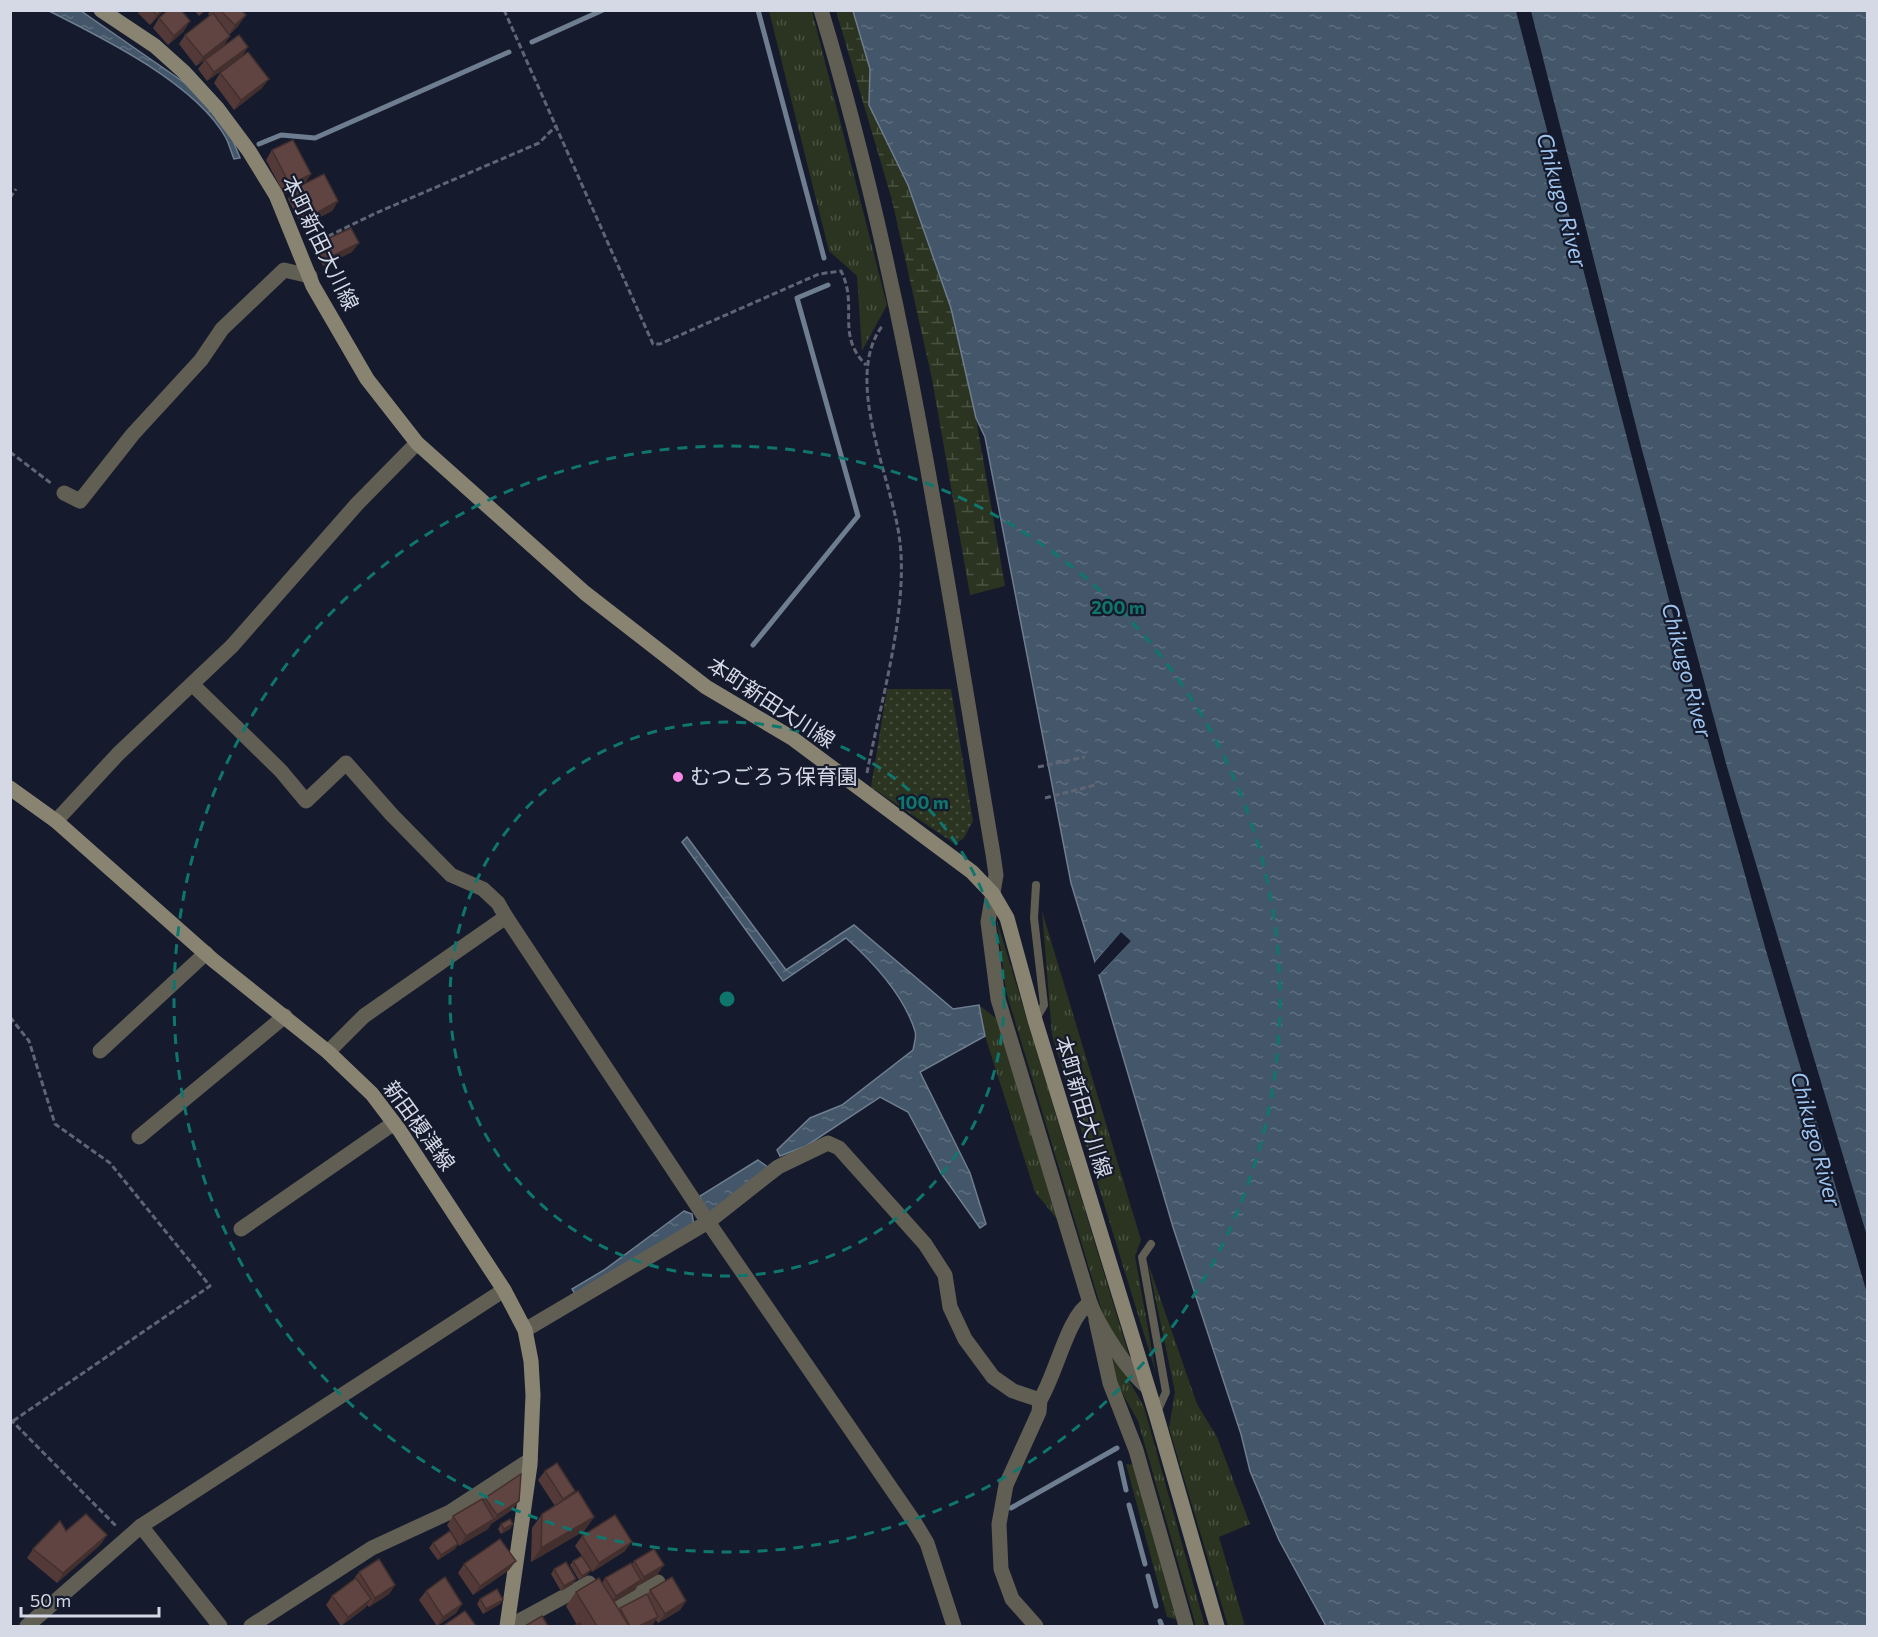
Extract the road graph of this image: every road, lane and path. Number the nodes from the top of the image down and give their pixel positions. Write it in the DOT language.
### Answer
graph roads {
  1 [pos="101,10"];
  2 [pos="504,10"];
  3 [pos="821,10"];
  4 [pos="557,125"];
  5 [pos="16,189"];
  6 [pos="10,198"];
  7 [pos="300,250"];
  8 [pos="310,276"];
  9 [pos="898,309"];
  10 [pos="866,364"];
  11 [pos="417,443"];
  12 [pos="10,452"];
  13 [pos="64,493"];
  14 [pos="192,684"];
  15 [pos="1085,757"];
  16 [pos="1038,767"];
  17 [pos="1095,785"];
  18 [pos="10,788"];
  19 [pos="860,789"];
  20 [pos="1045,798"];
  21 [pos="56,821"];
  22 [pos="1036,885"];
  23 [pos="993,894"];
  24 [pos="506,917"];
  25 [pos="206,953"];
  26 [pos="285,1016"];
  27 [pos="10,1017"];
  28 [pos="1035,1020"];
  29 [pos="100,1051"];
  30 [pos="327,1052"];
  31 [pos="394,1123"];
  32 [pos="139,1137"];
  33 [pos="708,1222"];
  34 [pos="241,1229"];
  35 [pos="1150,1244"];
  36 [pos="504,1290"];
  37 [pos="1090,1303"];
  38 [pos="1096,1320"];
  39 [pos="525,1330"];
  40 [pos="1147,1387"];
  41 [pos="1040,1400"];
  42 [pos="1156,1414"];
  43 [pos="12,1420"];
  44 [pos="530,1460"];
  45 [pos="141,1526"];
  46 [pos="128,1538"];
  47 [pos="658,1582"];
  48 [pos="27,1626"];
  49 [pos="220,1626"];
  50 [pos="251,1626"];
  51 [pos="509,1626"];
  52 [pos="954,1626"];
  53 [pos="1036,1626"];
  54 [pos="1186,1626"];
  55 [pos="1217,1626"];
  1 -- 7 [label="main road, 本町新田大川線"];
  2 -- 4 [label="path"];
  3 -- 9 [label="street"];
  4 -- 7 [label="path"];
  4 -- 10 [label="path"];
  5 -- 6 [label="path"];
  7 -- 8 [label="main road, 本町新田大川線"];
  8 -- 11 [label="main road, 本町新田大川線"];
  8 -- 13 [label="street"];
  9 -- 10 [label="path"];
  9 -- 23 [label="street"];
  10 -- 19 [label="path"];
  11 -- 14 [label="street"];
  11 -- 19 [label="main road, 本町新田大川線"];
  12 -- 13 [label="path"];
  14 -- 21 [label="street"];
  14 -- 24 [label="street"];
  15 -- 16 [label="path"];
  17 -- 20 [label="path"];
  18 -- 21 [label="main road, 新田榎津線"];
  19 -- 23 [label="main road, 本町新田大川線"];
  21 -- 25 [label="main road, 新田榎津線"];
  22 -- 28 [label="lane"];
  23 -- 28 [label="main road, 本町新田大川線"];
  23 -- 37 [label="street"];
  24 -- 30 [label="street"];
  24 -- 33 [label="street"];
  25 -- 26 [label="main road, 新田榎津線"];
  25 -- 29 [label="street"];
  26 -- 30 [label="main road, 新田榎津線"];
  26 -- 32 [label="street"];
  27 -- 43 [label="path"];
  28 -- 40 [label="main road, 本町新田大川線"];
  30 -- 31 [label="main road, 新田榎津線"];
  31 -- 34 [label="street"];
  31 -- 36 [label="main road, 新田榎津線"];
  33 -- 39 [label="street"];
  33 -- 41 [label="street"];
  33 -- 52 [label="street"];
  35 -- 42 [label="lane"];
  36 -- 39 [label="main road, 新田榎津線"];
  36 -- 45 [label="street"];
  37 -- 38 [label="street"];
  37 -- 41 [label="street"];
  38 -- 40 [label="street"];
  38 -- 54 [label="street"];
  39 -- 44 [label="main road, 新田榎津線"];
  40 -- 42 [label="main road, 本町新田大川線"];
  41 -- 53 [label="street"];
  42 -- 55 [label="main road, 本町新田大川線"];
  43 -- 46 [label="path"];
  44 -- 50 [label="street"];
  44 -- 51 [label="main road, 新田榎津線"];
  45 -- 46 [label="street"];
  45 -- 49 [label="street"];
  46 -- 48 [label="street"];
  47 -- 51 [label="street"];
}
